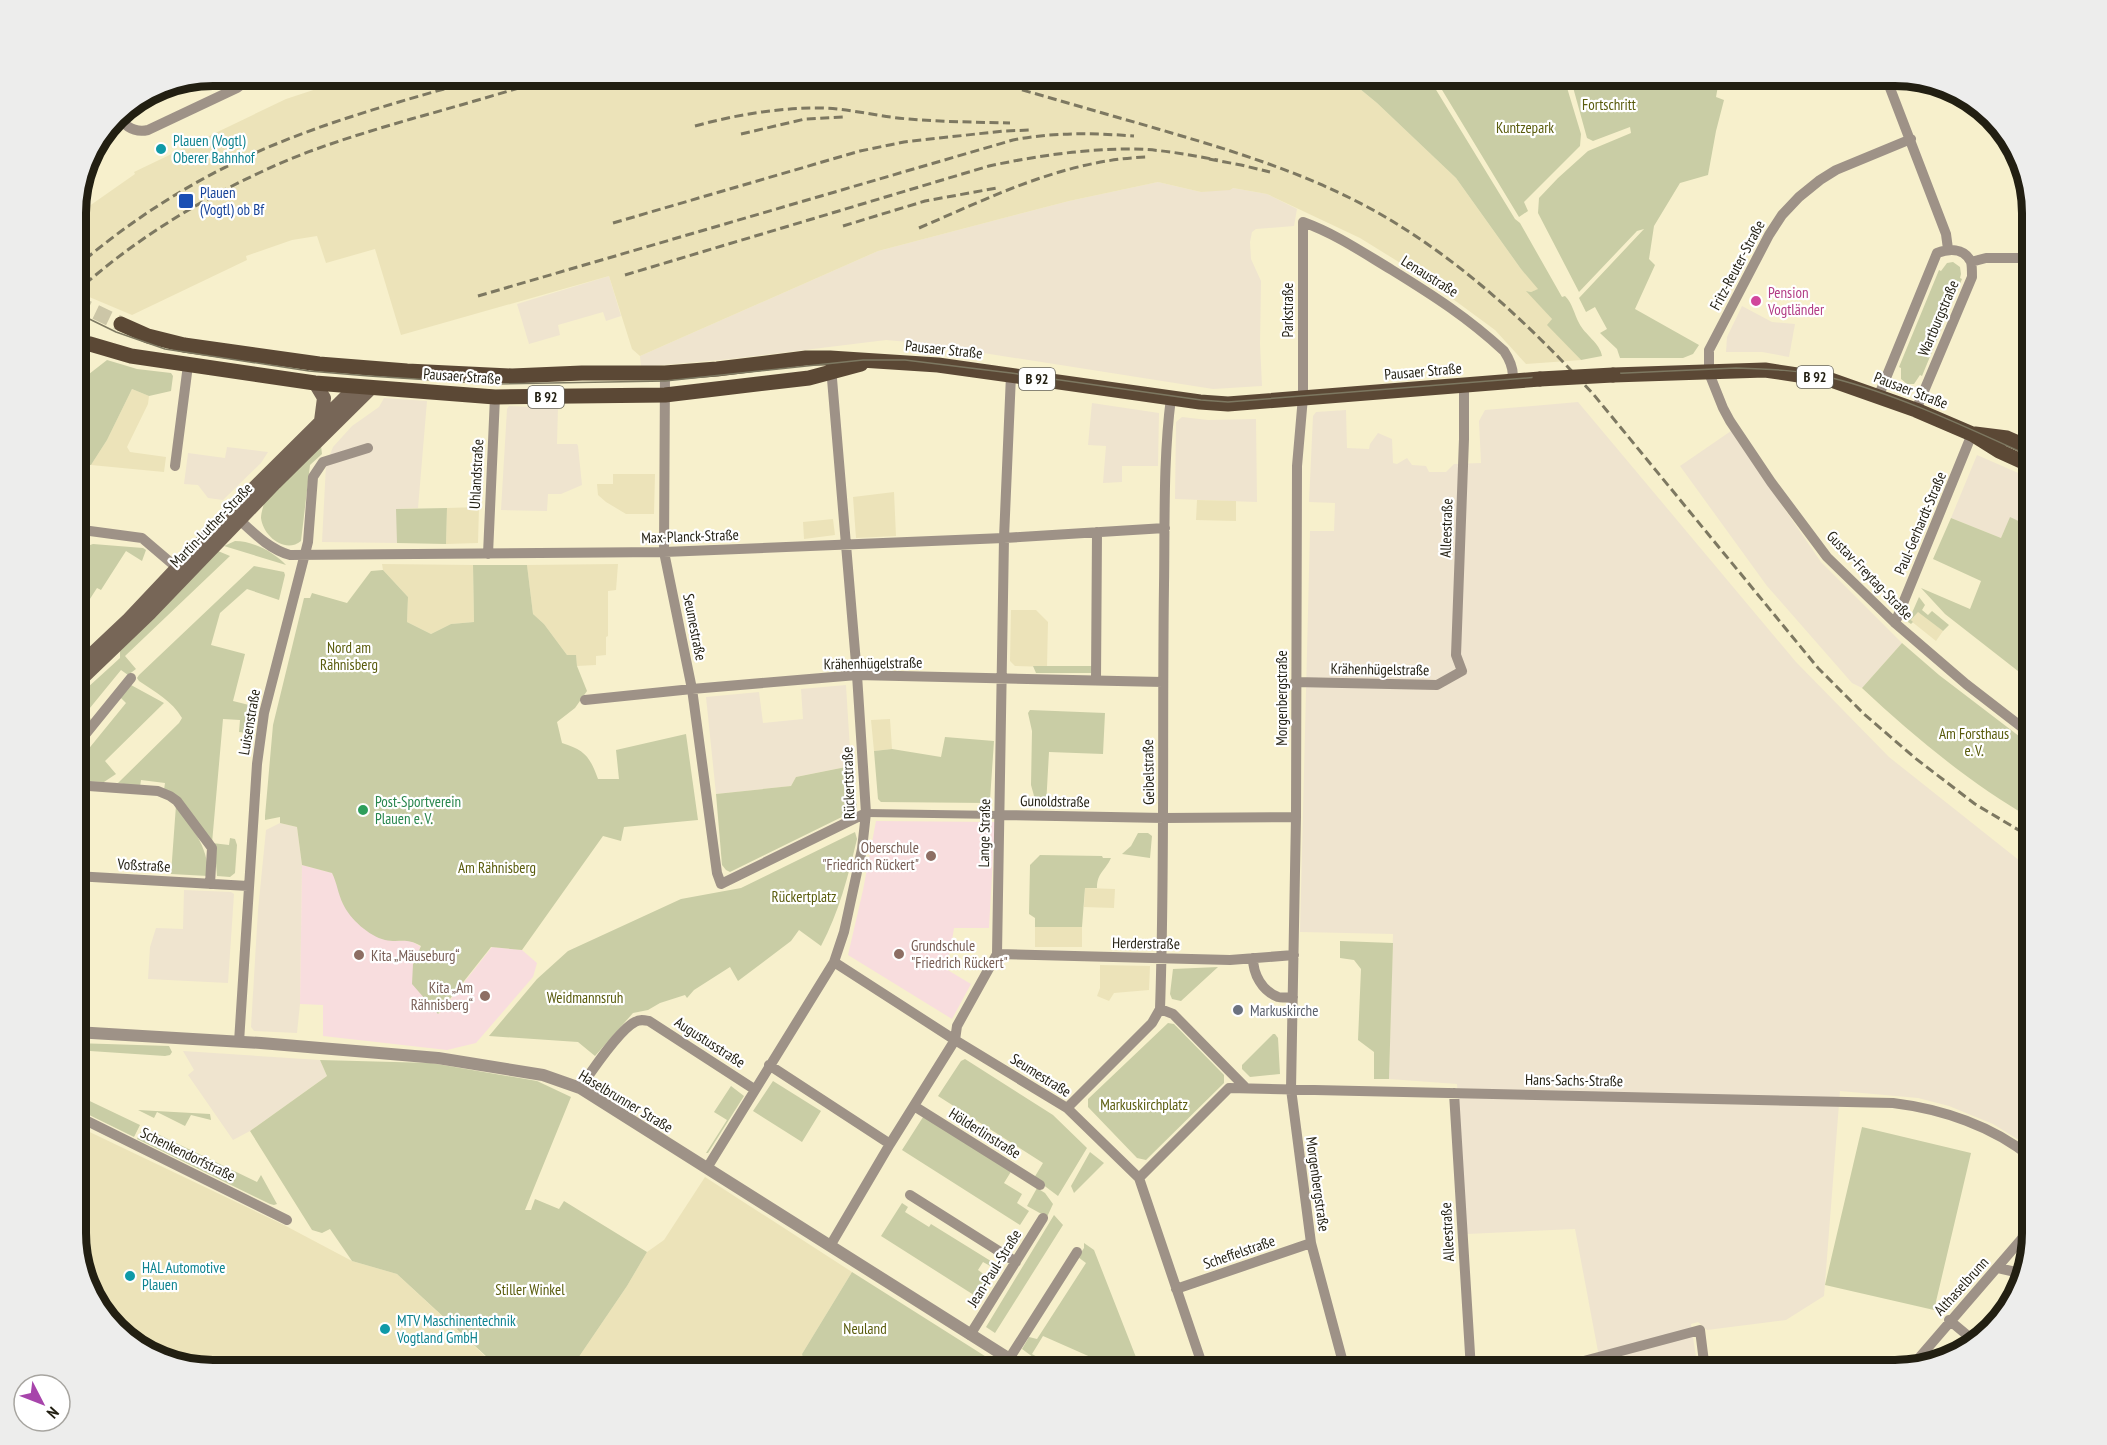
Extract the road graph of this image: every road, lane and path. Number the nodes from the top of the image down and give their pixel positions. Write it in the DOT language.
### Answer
graph roads {
  1 [pos="240,86"];
  2 [pos="1889,86"];
  3 [pos="124,122"];
  4 [pos="1911,139"];
  5 [pos="1303,222"];
  6 [pos="1948,249"];
  7 [pos="2022,258"];
  8 [pos="1971,262"];
  9 [pos="121,324"];
  10 [pos="90,344"];
  11 [pos="188,365"];
  12 [pos="831,365"];
  13 [pos="379,369"];
  14 [pos="1709,371"];
  15 [pos="665,374"];
  16 [pos="1011,375"];
  17 [pos="1512,382"];
  18 [pos="315,383"];
  19 [pos="1464,386"];
  20 [pos="364,387"];
  21 [pos="665,395"];
  22 [pos="1879,395"];
  23 [pos="495,397"];
  24 [pos="1171,398"];
  25 [pos="1302,399"];
  26 [pos="1916,410"];
  27 [pos="321,421"];
  28 [pos="1972,434"];
  29 [pos="2022,445"];
  30 [pos="368,448"];
  31 [pos="2022,461"];
  32 [pos="175,466"];
  33 [pos="235,515"];
  34 [pos="1166,528"];
  35 [pos="86,530"];
  36 [pos="1097,532"];
  37 [pos="1004,538"];
  38 [pos="846,545"];
  39 [pos="664,552"];
  40 [pos="304,554"];
  41 [pos="488,554"];
  42 [pos="182,571"];
  43 [pos="1895,623"];
  44 [pos="86,660"];
  45 [pos="1462,671"];
  46 [pos="86,675"];
  47 [pos="857,675"];
  48 [pos="131,678"];
  49 [pos="1001,678"];
  50 [pos="1096,680"];
  51 [pos="1162,681"];
  52 [pos="1295,682"];
  53 [pos="692,689"];
  54 [pos="585,700"];
  55 [pos="2022,727"];
  56 [pos="86,733"];
  57 [pos="86,786"];
  58 [pos="866,813"];
  59 [pos="1000,815"];
  60 [pos="1296,817"];
  61 [pos="1164,818"];
  62 [pos="86,877"];
  63 [pos="210,884"];
  64 [pos="721,884"];
  65 [pos="248,886"];
  66 [pos="997,954"];
  67 [pos="1294,956"];
  68 [pos="1162,958"];
  69 [pos="1253,958"];
  70 [pos="834,962"];
  71 [pos="1293,997"];
  72 [pos="1160,1009"];
  73 [pos="86,1033"];
  74 [pos="955,1040"];
  75 [pos="239,1042"];
  76 [pos="769,1065"];
  77 [pos="580,1088"];
  78 [pos="1246,1088"];
  79 [pos="754,1089"];
  80 [pos="1291,1089"];
  81 [pos="1454,1093"];
  82 [pos="914,1106"];
  83 [pos="1067,1108"];
  84 [pos="86,1120"];
  85 [pos="890,1144"];
  86 [pos="2022,1151"];
  87 [pos="707,1168"];
  88 [pos="1139,1178"];
  89 [pos="1040,1185"];
  90 [pos="910,1195"];
  91 [pos="1043,1218"];
  92 [pos="287,1220"];
  93 [pos="2021,1240"];
  94 [pos="1311,1243"];
  95 [pos="830,1246"];
  96 [pos="1077,1252"];
  97 [pos="1016,1262"];
  98 [pos="1998,1268"];
  99 [pos="2015,1272"];
  100 [pos="1176,1289"];
  101 [pos="1949,1320"];
  102 [pos="970,1335"];
  103 [pos="1968,1336"];
  104 [pos="1919,1357"];
  105 [pos="1009,1359"];
  106 [pos="1201,1360"];
  107 [pos="1342,1360"];
  108 [pos="1470,1360"];
  109 [pos="1588,1360"];
  110 [pos="1704,1360"];
  1 -- 3 [label="street"];
  2 -- 4 [label="street"];
  4 -- 6 [label="street"];
  4 -- 14 [label="street, Fritz-Reuter-Straße"];
  5 -- 17 [label="street, Lenaustraße"];
  5 -- 25 [label="street, Parkstraße"];
  6 -- 8 [label="street"];
  6 -- 22 [label="street, Wartburgstraße"];
  7 -- 8 [label="street"];
  8 -- 26 [label="street, Wartburgstraße"];
  9 -- 13 [label="main road, Pausaer Straße / B 92"];
  10 -- 11 [label="main road, Pausaer Straße / B 92"];
  11 -- 18 [label="main road, Pausaer Straße / B 92"];
  11 -- 32 [label="street"];
  12 -- 15 [label="main road, Pausaer Straße / B 92"];
  12 -- 16 [label="main road, Pausaer Straße / B 92"];
  12 -- 21 [label="main road, Pausaer Straße / B 92"];
  12 -- 38 [label="street, Rückertstraße"];
  13 -- 15 [label="main road, Pausaer Straße / B 92"];
  13 -- 20 [label="main road"];
  14 -- 17 [label="main road, Pausaer Straße / B 92, bridge"];
  14 -- 22 [label="main road, Pausaer Straße / B 92"];
  14 -- 43 [label="street, Gustav-Freytag-Straße"];
  15 -- 21 [label="street, Seumestraße"];
  16 -- 24 [label="main road, Pausaer Straße / B 92"];
  16 -- 37 [label="street, Lange Straße"];
  17 -- 19 [label="main road, Pausaer Straße / B 92"];
  18 -- 20 [label="main road, Pausaer Straße / B 92"];
  18 -- 27 [label="main road"];
  19 -- 25 [label="main road, Pausaer Straße / B 92"];
  19 -- 45 [label="street, Alleestraße"];
  20 -- 23 [label="main road, Pausaer Straße / B 92"];
  20 -- 27 [label="main road, Martin-Luther-Straße"];
  20 -- 33 [label="main road, Martin-Luther-Straße"];
  21 -- 23 [label="main road, Pausaer Straße / B 92"];
  21 -- 39 [label="street, Seumestraße"];
  22 -- 26 [label="main road, Pausaer Straße / B 92"];
  23 -- 41 [label="street, Uhlandstraße"];
  24 -- 25 [label="main road, Pausaer Straße / B 92"];
  24 -- 34 [label="street, Geibelstraße"];
  25 -- 52 [label="street, Morgenbergstraße"];
  26 -- 28 [label="main road, Pausaer Straße / B 92"];
  27 -- 33 [label="main road, Martin-Luther-Straße"];
  28 -- 29 [label="main road, Pausaer Straße / B 92"];
  28 -- 31 [label="main road, Pausaer Straße / B 92"];
  28 -- 43 [label="street, Paul-Gerhardt-Straße"];
  30 -- 40 [label="street, Luisenstraße"];
  33 -- 40 [label="street, Max-Planck-Straße"];
  33 -- 42 [label="main road, Martin-Luther-Straße"];
  34 -- 36 [label="street, Max-Planck-Straße"];
  34 -- 51 [label="street, Geibelstraße"];
  35 -- 42 [label="street"];
  36 -- 37 [label="street, Max-Planck-Straße"];
  36 -- 50 [label="street"];
  37 -- 38 [label="street, Max-Planck-Straße"];
  37 -- 49 [label="street, Lange Straße"];
  38 -- 39 [label="street, Max-Planck-Straße"];
  38 -- 47 [label="street, Rückertstraße"];
  39 -- 41 [label="street, Max-Planck-Straße"];
  39 -- 53 [label="street, Seumestraße"];
  40 -- 41 [label="street, Max-Planck-Straße"];
  40 -- 65 [label="street, Luisenstraße"];
  42 -- 44 [label="main road, Martin-Luther-Straße"];
  42 -- 46 [label="main road, Martin-Luther-Straße"];
  43 -- 55 [label="street, Gustav-Freytag-Straße"];
  45 -- 52 [label="street, Krähenhügelstraße"];
  47 -- 49 [label="street, Krähenhügelstraße"];
  47 -- 53 [label="street, Krähenhügelstraße"];
  47 -- 58 [label="street, Rückertstraße"];
  48 -- 56 [label="street"];
  49 -- 50 [label="street, Krähenhügelstraße"];
  49 -- 59 [label="street, Lange Straße"];
  50 -- 51 [label="street, Krähenhügelstraße"];
  51 -- 61 [label="street, Geibelstraße"];
  52 -- 60 [label="street, Morgenbergstraße"];
  53 -- 54 [label="street, Krähenhügelstraße"];
  53 -- 64 [label="street, Seumestraße"];
  57 -- 63 [label="street"];
  58 -- 59 [label="street, Gunoldstraße"];
  58 -- 64 [label="street, Gunoldstraße"];
  58 -- 70 [label="street, Rückertstraße"];
  59 -- 61 [label="street, Gunoldstraße"];
  59 -- 66 [label="street, Lange Straße"];
  60 -- 61 [label="street, Gunoldstraße"];
  60 -- 67 [label="street, Morgenbergstraße"];
  61 -- 68 [label="street, Geibelstraße"];
  62 -- 63 [label="street, Voßstraße"];
  63 -- 65 [label="street, Voßstraße"];
  65 -- 75 [label="street, Luisenstraße"];
  66 -- 68 [label="street, Herderstraße"];
  66 -- 74 [label="street, Lange Straße"];
  67 -- 69 [label="street, Herderstraße"];
  67 -- 71 [label="street, Morgenbergstraße"];
  68 -- 69 [label="street, Herderstraße"];
  68 -- 72 [label="street, Geibelstraße"];
  69 -- 71 [label="street"];
  70 -- 74 [label="street, Seumestraße"];
  70 -- 76 [label="street, Rückertstraße"];
  71 -- 80 [label="street, Morgenbergstraße"];
  72 -- 78 [label="street"];
  72 -- 83 [label="street"];
  73 -- 75 [label="street, Haselbrunner Straße"];
  74 -- 82 [label="street, Lange Straße"];
  74 -- 83 [label="street, Seumestraße"];
  75 -- 77 [label="street, Haselbrunner Straße"];
  76 -- 79 [label="street, Rückertstraße"];
  76 -- 85 [label="street"];
  77 -- 79 [label="street, Augustusstraße"];
  77 -- 87 [label="street, Haselbrunner Straße"];
  78 -- 80 [label="street, Hans-Sachs-Straße"];
  78 -- 88 [label="street, Hans-Sachs-Straße"];
  79 -- 87 [label="street, Rückertstraße"];
  80 -- 81 [label="street, Hans-Sachs-Straße"];
  80 -- 94 [label="street, Morgenbergstraße"];
  81 -- 86 [label="street, Hans-Sachs-Straße"];
  81 -- 108 [label="street, Alleestraße"];
  82 -- 85 [label="street, Lange Straße"];
  82 -- 89 [label="street, Hölderlinstraße"];
  83 -- 88 [label="street, Seumestraße"];
  84 -- 92 [label="street, Schenkendorfstraße"];
  85 -- 95 [label="street, Lange Straße"];
  87 -- 95 [label="street, Haselbrunner Straße"];
  88 -- 100 [label="street, Seumestraße"];
  90 -- 97 [label="street"];
  91 -- 97 [label="street, Jean-Paul-Straße"];
  93 -- 98 [label="street, Althaselbrunn"];
  94 -- 100 [label="street, Scheffelstraße"];
  94 -- 107 [label="street, Morgenbergstraße"];
  95 -- 102 [label="street, Haselbrunner Straße"];
  96 -- 105 [label="street"];
  97 -- 102 [label="street, Jean-Paul-Straße"];
  98 -- 99 [label="street"];
  98 -- 101 [label="street, Althaselbrunn"];
  100 -- 106 [label="street, Seumestraße"];
  101 -- 103 [label="street"];
  101 -- 104 [label="street, Althaselbrunn"];
  102 -- 105 [label="street, Haselbrunner Straße"];
  109 -- 110 [label="street"];
}
